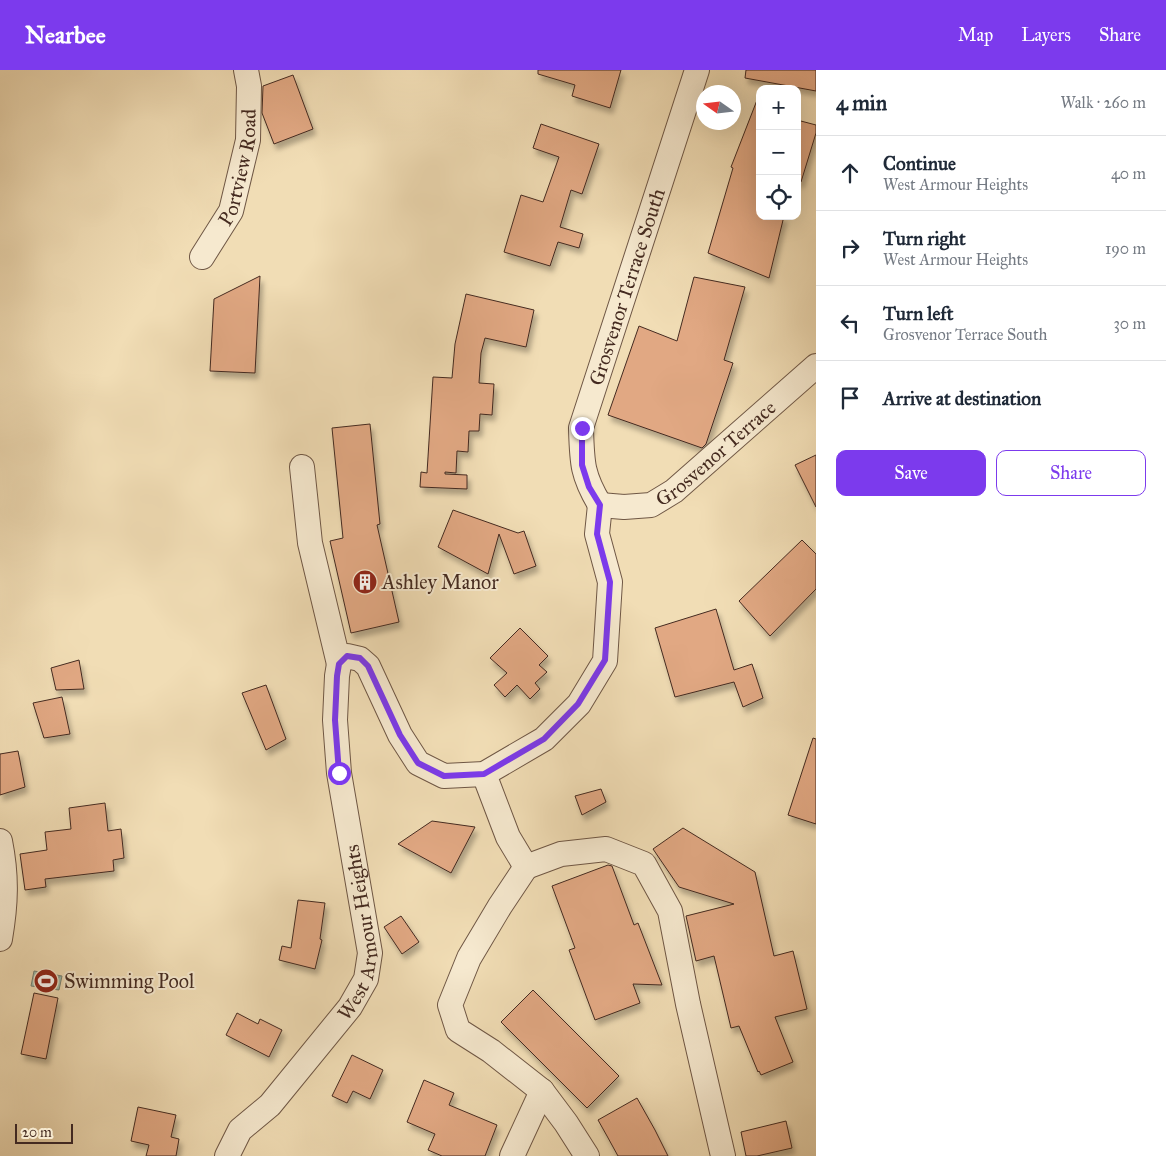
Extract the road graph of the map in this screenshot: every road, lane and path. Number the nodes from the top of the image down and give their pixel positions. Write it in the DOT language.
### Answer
graph roads {
  1 [pos="246,70"];
  2 [pos="697,70"];
  3 [pos="202,257"];
  4 [pos="816,366"];
  5 [pos="302,467"];
  6 [pos="600,505"];
  7 [pos="339,664"];
  8 [pos="484,774"];
  9 [pos="0,841"];
  10 [pos="526,867"];
  11 [pos="0,940"];
  12 [pos="542,1090"];
  13 [pos="227,1156"];
  14 [pos="512,1156"];
  15 [pos="587,1156"];
  16 [pos="723,1156"];
  1 -- 3 [label="street, Portview Road"];
  2 -- 6 [label="street, Grosvenor Terrace South"];
  4 -- 6 [label="street, Grosvenor Terrace"];
  5 -- 7 [label="street, West Armour Heights"];
  6 -- 8 [label="street"];
  7 -- 8 [label="street"];
  7 -- 13 [label="street, West Armour Heights"];
  8 -- 10 [label="street"];
  9 -- 11 [label="street"];
  10 -- 12 [label="street"];
  10 -- 16 [label="street"];
  12 -- 14 [label="street"];
  12 -- 15 [label="street"];
}
